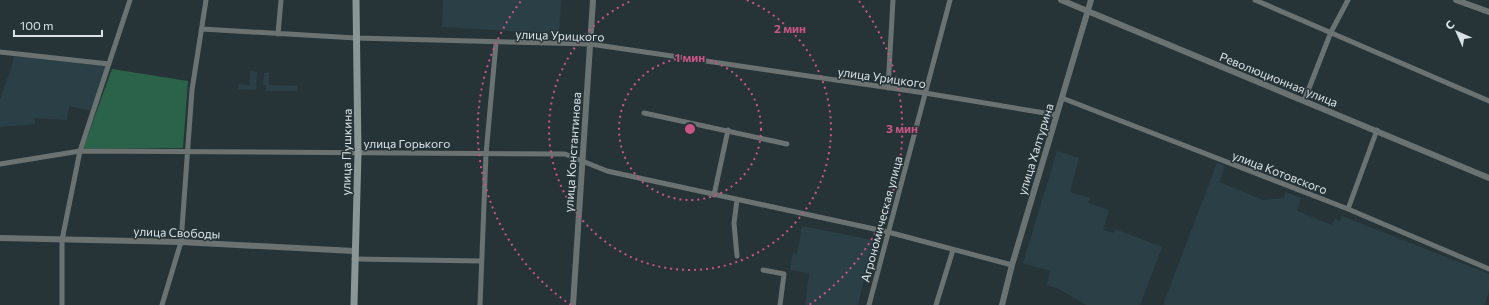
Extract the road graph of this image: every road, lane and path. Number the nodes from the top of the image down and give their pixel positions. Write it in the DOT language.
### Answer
graph roads {
  1 [pos="130,0"];
  2 [pos="206,0"];
  3 [pos="281,0"];
  4 [pos="356,0"];
  5 [pos="593,0"];
  6 [pos="893,0"];
  7 [pos="950,0"];
  8 [pos="1061,0"];
  9 [pos="1090,0"];
  10 [pos="1255,0"];
  11 [pos="1348,0"];
  12 [pos="1456,0"];
  13 [pos="1087,11"];
  14 [pos="1489,12"];
  15 [pos="202,29"];
  16 [pos="1331,32"];
  17 [pos="278,34"];
  18 [pos="356,38"];
  19 [pos="496,43"];
  20 [pos="590,44"];
  21 [pos="0,52"];
  22 [pos="109,64"];
  23 [pos="888,88"];
  24 [pos="925,93"];
  25 [pos="1062,98"];
  26 [pos="1304,101"];
  27 [pos="1489,101"];
  28 [pos="644,113"];
  29 [pos="1057,115"];
  30 [pos="728,130"];
  31 [pos="1377,130"];
  32 [pos="787,144"];
  33 [pos="187,150"];
  34 [pos="80,151"];
  35 [pos="358,153"];
  36 [pos="486,154"];
  37 [pos="583,162"];
  38 [pos="0,164"];
  39 [pos="1489,178"];
  40 [pos="714,195"];
  41 [pos="737,200"];
  42 [pos="1348,209"];
  43 [pos="888,232"];
  44 [pos="0,238"];
  45 [pos="62,240"];
  46 [pos="181,242"];
  47 [pos="953,250"];
  48 [pos="354,251"];
  49 [pos="737,256"];
  50 [pos="354,259"];
  51 [pos="481,261"];
  52 [pos="1012,265"];
  53 [pos="1489,269"];
  54 [pos="763,270"];
  55 [pos="62,305"];
  56 [pos="162,305"];
  57 [pos="354,305"];
  58 [pos="480,305"];
  59 [pos="573,305"];
  60 [pos="780,305"];
  61 [pos="869,305"];
  62 [pos="936,305"];
  63 [pos="1002,305"];
  1 -- 22 [label="street"];
  2 -- 15 [label="street"];
  3 -- 17 [label="street"];
  4 -- 18 [label="main road, улица Пушкина"];
  5 -- 20 [label="street, улица Константинова"];
  6 -- 23 [label="street"];
  7 -- 24 [label="street, Агрономическая улица"];
  8 -- 13 [label="street, Революционная улица"];
  9 -- 13 [label="street, улица Халтурина"];
  10 -- 16 [label="street"];
  11 -- 16 [label="street"];
  12 -- 14 [label="street"];
  13 -- 25 [label="street, улица Халтурина"];
  13 -- 26 [label="street, Революционная улица"];
  15 -- 17 [label="street, улица Урицкого"];
  15 -- 33 [label="street"];
  16 -- 26 [label="street"];
  16 -- 27 [label="street"];
  17 -- 18 [label="street, улица Урицкого"];
  18 -- 19 [label="street, улица Урицкого"];
  18 -- 35 [label="main road, улица Пушкина"];
  19 -- 20 [label="street, улица Урицкого"];
  19 -- 36 [label="street"];
  20 -- 23 [label="street, улица Урицкого"];
  20 -- 37 [label="street, улица Константинова"];
  21 -- 22 [label="street"];
  22 -- 34 [label="street"];
  23 -- 24 [label="street, улица Урицкого"];
  24 -- 29 [label="street, улица Урицкого"];
  24 -- 43 [label="street, Агрономическая улица"];
  25 -- 29 [label="street, улица Халтурина"];
  25 -- 42 [label="street, улица Котовского"];
  26 -- 31 [label="street, Революционная улица"];
  28 -- 30 [label="street"];
  29 -- 52 [label="street, улица Халтурина"];
  30 -- 32 [label="street"];
  30 -- 40 [label="street"];
  31 -- 39 [label="street, Революционная улица"];
  31 -- 42 [label="street"];
  33 -- 34 [label="street, улица Горького"];
  33 -- 35 [label="street, улица Горького"];
  33 -- 46 [label="street"];
  34 -- 38 [label="street, улица Горького"];
  34 -- 45 [label="street"];
  35 -- 36 [label="street, улица Горького"];
  35 -- 48 [label="main road, улица Пушкина"];
  36 -- 37 [label="street, улица Горького"];
  36 -- 51 [label="street"];
  37 -- 40 [label="street, улица Горького"];
  37 -- 59 [label="street, улица Константинова"];
  40 -- 41 [label="street, улица Горького"];
  41 -- 43 [label="street, улица Горького"];
  41 -- 49 [label="street"];
  42 -- 53 [label="street, улица Котовского"];
  43 -- 47 [label="street, улица Горького"];
  43 -- 61 [label="street, Агрономическая улица"];
  44 -- 45 [label="street, улица Свободы"];
  45 -- 46 [label="street, улица Свободы"];
  45 -- 55 [label="street"];
  46 -- 48 [label="street, улица Свободы"];
  46 -- 56 [label="street"];
  47 -- 52 [label="street, улица Горького"];
  47 -- 62 [label="street"];
  48 -- 50 [label="main road, улица Пушкина"];
  50 -- 51 [label="street"];
  50 -- 57 [label="main road, улица Пушкина"];
  51 -- 58 [label="street"];
  52 -- 63 [label="street, улица Халтурина"];
  54 -- 60 [label="street"];
}
